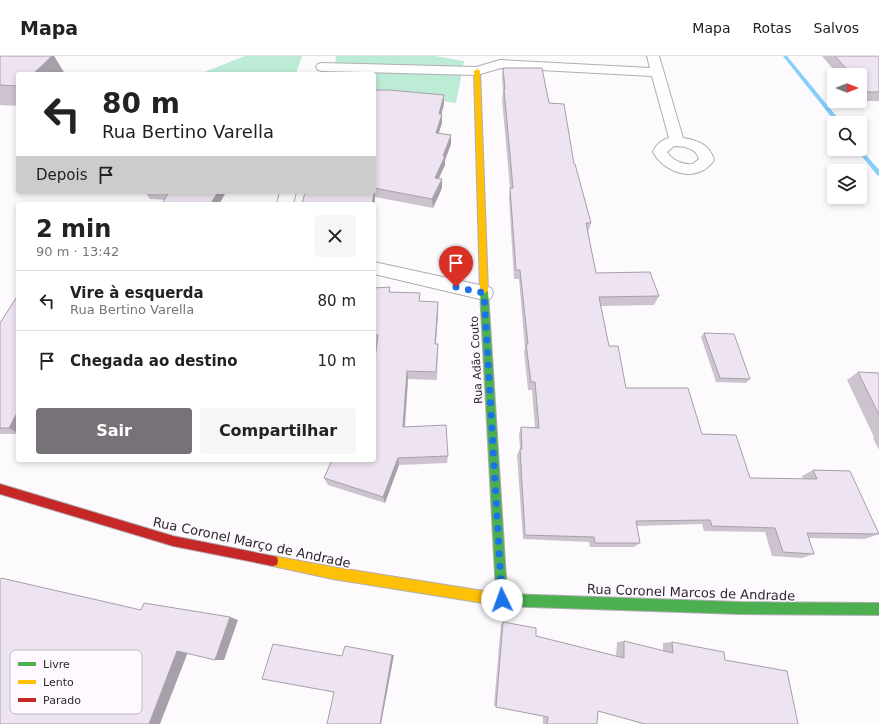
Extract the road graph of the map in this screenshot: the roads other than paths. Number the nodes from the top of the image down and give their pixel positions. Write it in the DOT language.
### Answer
graph roads {
  1 [pos="653,56"];
  2 [pos="321,66"];
  3 [pos="477,71"];
  4 [pos="657,72"];
  5 [pos="677,142"];
  6 [pos="376,268"];
  7 [pos="484,293"];
  8 [pos="0,489"];
  9 [pos="502,600"];
  10 [pos="879,610"];
  1 -- 4 [label="street"];
  2 -- 3 [label="street"];
  3 -- 4 [label="street"];
  3 -- 7 [label="street, Rua Adão Couto"];
  4 -- 5 [label="street"];
  6 -- 7 [label="street"];
  7 -- 9 [label="street, Rua Adão Couto"];
  8 -- 9 [label="street, Rua Coronel Março de Andrade"];
  9 -- 10 [label="street, Rua Coronel Marcos de Andrade"];
}
